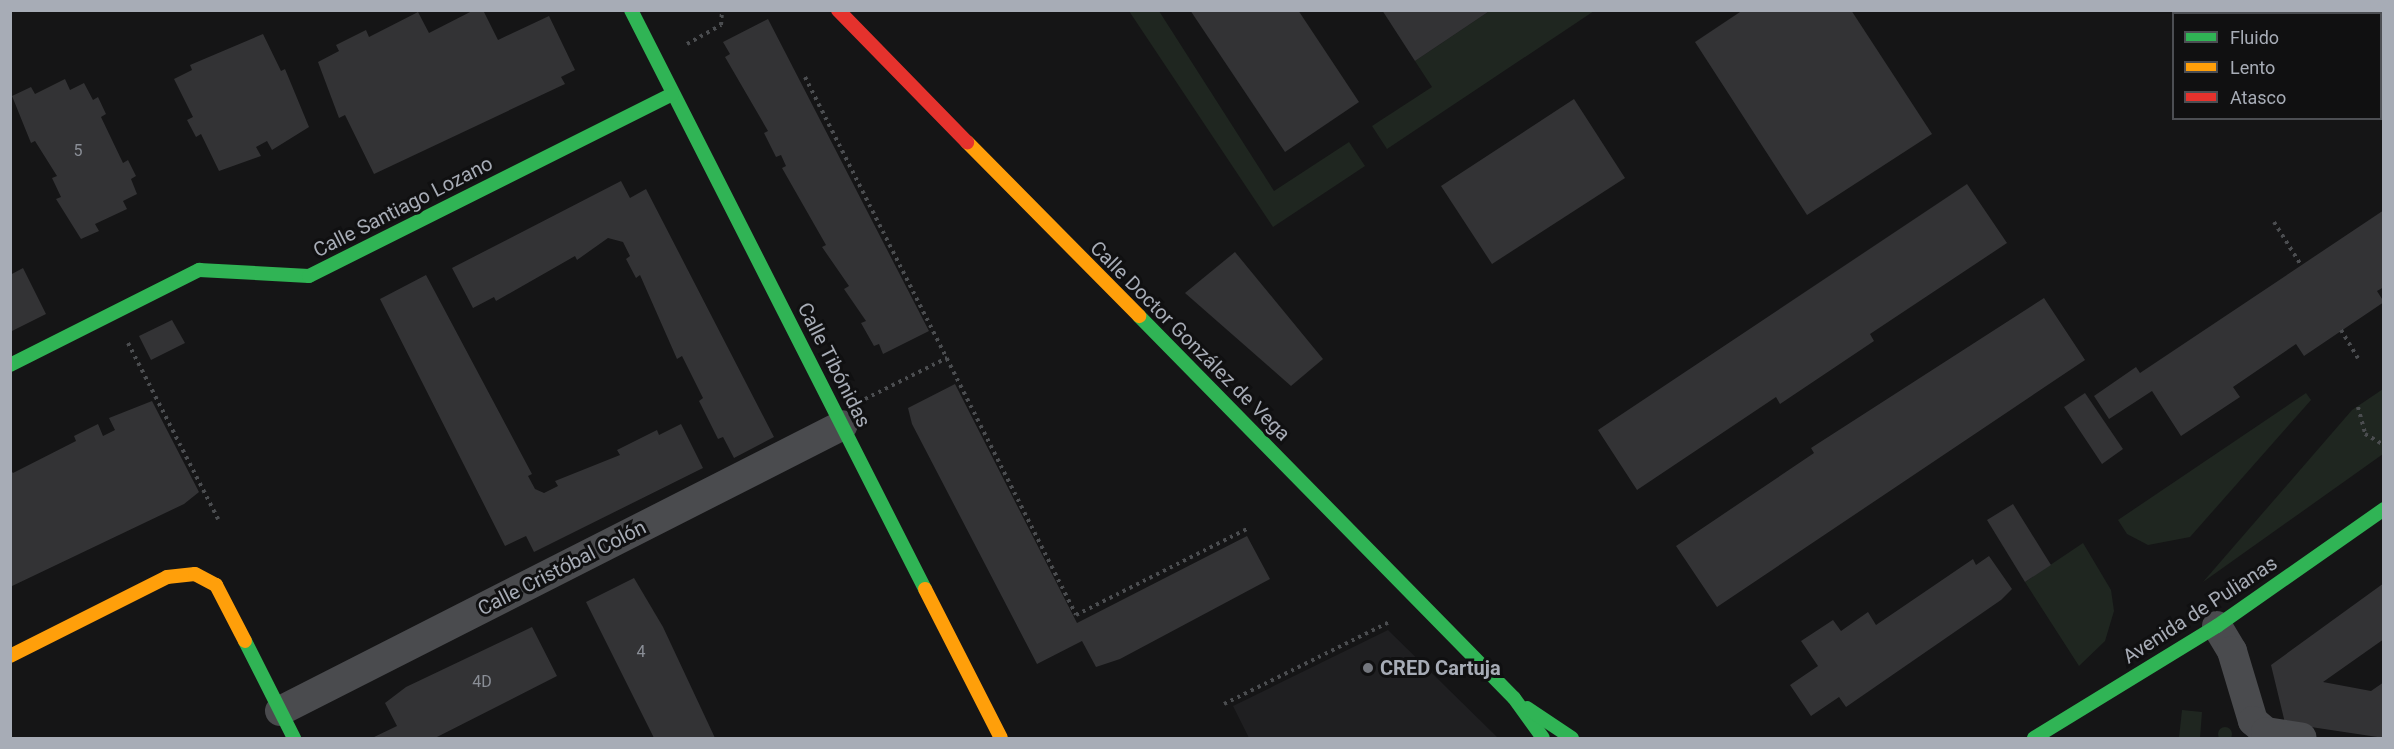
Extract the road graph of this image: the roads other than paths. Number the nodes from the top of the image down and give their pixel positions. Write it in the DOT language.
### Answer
graph roads {
  1 [pos="631,10"];
  2 [pos="838,10"];
  3 [pos="672,94"];
  4 [pos="10,365"];
  5 [pos="848,415"];
  6 [pos="2384,509"];
  7 [pos="2217,626"];
  8 [pos="10,656"];
  9 [pos="1514,698"];
  10 [pos="280,711"];
  11 [pos="2050,733"];
  12 [pos="294,738"];
  13 [pos="1001,738"];
  14 [pos="1543,738"];
  15 [pos="1572,738"];
  16 [pos="2034,738"];
  17 [pos="2302,738"];
  1 -- 3 [label="street, Calle Tibónidas"];
  2 -- 9 [label="street, Calle Doctor González de Vega"];
  3 -- 4 [label="street, Calle Santiago Lozano"];
  3 -- 5 [label="street, Calle Tibónidas"];
  5 -- 10 [label="street, Calle Cristóbal Colón"];
  5 -- 13 [label="street, Calle Tibónidas"];
  6 -- 7 [label="street, Avenida de Pulianas"];
  7 -- 11 [label="street, Avenida de Pulianas"];
  7 -- 17 [label="street"];
  8 -- 10 [label="street"];
  9 -- 14 [label="street, Calle Doctor González de Vega"];
  9 -- 15 [label="street, Calle Doctor González de Vega"];
  10 -- 12 [label="street"];
  11 -- 16 [label="street, Avenida de Pulianas"];
}
